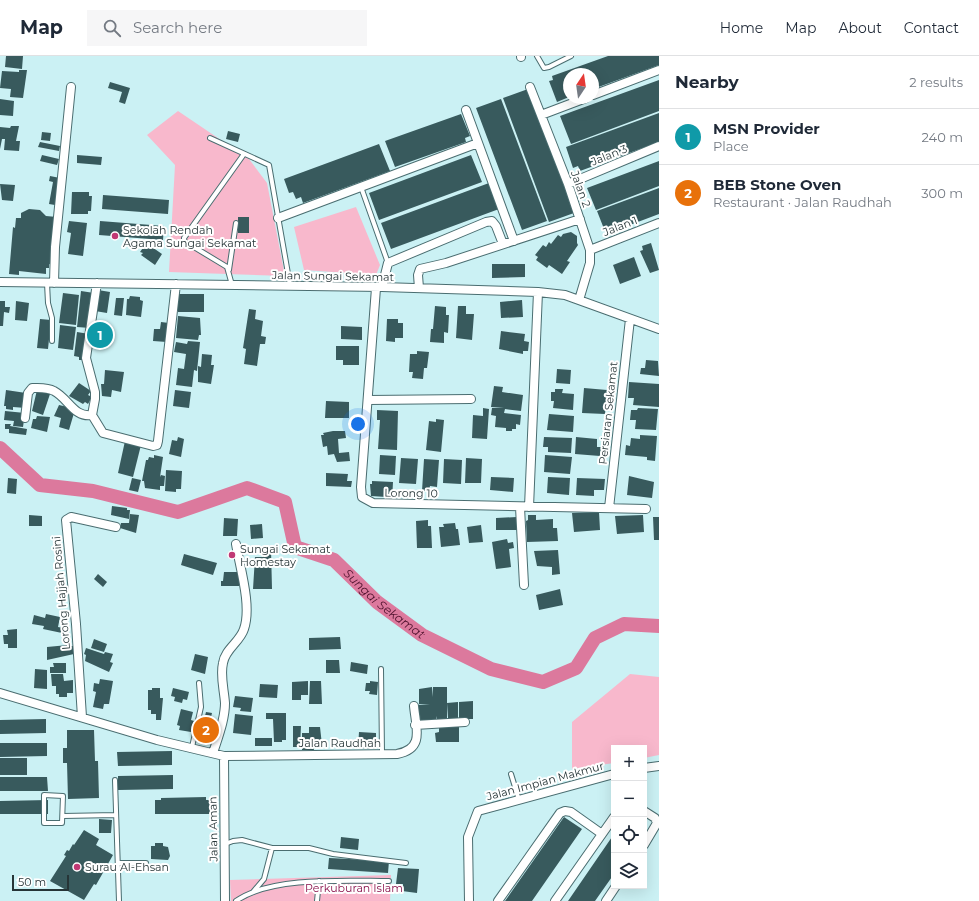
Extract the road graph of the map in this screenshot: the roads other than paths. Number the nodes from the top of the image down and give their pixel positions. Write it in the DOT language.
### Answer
graph roads {
  1 [pos="537,56"];
  2 [pos="571,56"];
  3 [pos="659,70"];
  4 [pos="70,87"];
  5 [pos="530,87"];
  6 [pos="599,93"];
  7 [pos="570,104"];
  8 [pos="466,110"];
  9 [pos="541,115"];
  10 [pos="210,138"];
  11 [pos="478,143"];
  12 [pos="659,146"];
  13 [pos="244,154"];
  14 [pos="568,184"];
  15 [pos="360,187"];
  16 [pos="278,218"];
  17 [pos="580,219"];
  18 [pos="236,223"];
  19 [pos="659,223"];
  20 [pos="514,241"];
  21 [pos="503,244"];
  22 [pos="590,250"];
  23 [pos="388,263"];
  24 [pos="229,270"];
  25 [pos="0,282"];
  26 [pos="50,282"];
  27 [pos="97,283"];
  28 [pos="176,284"];
  29 [pos="232,285"];
  30 [pos="290,286"];
  31 [pos="379,288"];
  32 [pos="419,288"];
  33 [pos="538,292"];
  34 [pos="578,300"];
  35 [pos="630,319"];
  36 [pos="659,329"];
  37 [pos="52,341"];
  38 [pos="471,399"];
  39 [pos="368,400"];
  40 [pos="92,416"];
  41 [pos="25,418"];
  42 [pos="520,506"];
  43 [pos="529,507"];
  44 [pos="609,508"];
  45 [pos="646,509"];
  46 [pos="116,527"];
  47 [pos="236,544"];
  48 [pos="524,585"];
  49 [pos="381,669"];
  50 [pos="199,683"];
  51 [pos="0,693"];
  52 [pos="414,706"];
  53 [pos="82,717"];
  54 [pos="465,722"];
  55 [pos="415,725"];
  56 [pos="192,747"];
  57 [pos="213,753"];
  58 [pos="382,754"];
  59 [pos="224,756"];
  60 [pos="659,766"];
  61 [pos="647,768"];
  62 [pos="511,774"];
  63 [pos="611,775"];
  64 [pos="115,780"];
  65 [pos="519,800"];
  66 [pos="647,813"];
  67 [pos="116,815"];
  68 [pos="62,816"];
  69 [pos="611,821"];
  70 [pos="602,834"];
  71 [pos="647,840"];
  72 [pos="224,844"];
  73 [pos="272,848"];
  74 [pos="118,862"];
  75 [pos="146,863"];
  76 [pos="406,863"];
  77 [pos="319,881"];
  78 [pos="388,881"];
  79 [pos="614,889"];
  80 [pos="252,893"];
  81 [pos="119,901"];
  82 [pos="225,901"];
  83 [pos="236,901"];
  84 [pos="317,901"];
  85 [pos="469,901"];
  86 [pos="498,901"];
  87 [pos="555,901"];
  88 [pos="606,901"];
  1 -- 2 [label="lane"];
  3 -- 6 [label="street"];
  4 -- 26 [label="street"];
  5 -- 9 [label="street, Jalan 2"];
  7 -- 9 [label="street"];
  8 -- 11 [label="street"];
  9 -- 14 [label="street, Jalan 2"];
  10 -- 13 [label="lane"];
  11 -- 15 [label="street"];
  11 -- 20 [label="street"];
  12 -- 14 [label="street, Jalan 3"];
  13 -- 16 [label="lane"];
  13 -- 24 [label="lane"];
  14 -- 17 [label="street, Jalan 2"];
  15 -- 16 [label="street"];
  15 -- 23 [label="lane"];
  16 -- 30 [label="lane"];
  17 -- 20 [label="street"];
  17 -- 22 [label="street, Jalan 2"];
  18 -- 24 [label="lane"];
  19 -- 22 [label="street, Jalan 1"];
  20 -- 21 [label="street"];
  21 -- 23 [label="street"];
  21 -- 32 [label="street"];
  22 -- 34 [label="street, Jalan 2"];
  23 -- 31 [label="street, Lorong 10"];
  24 -- 29 [label="lane"];
  25 -- 26 [label="street, Jalan Sungai Sekamat"];
  26 -- 27 [label="street, Jalan Sungai Sekamat"];
  26 -- 37 [label="lane"];
  27 -- 28 [label="street, Jalan Sungai Sekamat"];
  27 -- 40 [label="street"];
  28 -- 29 [label="street, Jalan Sungai Sekamat"];
  28 -- 40 [label="street"];
  29 -- 30 [label="street, Jalan Sungai Sekamat"];
  30 -- 31 [label="street, Jalan Sungai Sekamat"];
  31 -- 32 [label="street, Jalan Sungai Sekamat"];
  31 -- 39 [label="street, Lorong 10"];
  32 -- 33 [label="street, Jalan Sungai Sekamat"];
  33 -- 34 [label="street, Jalan Sungai Sekamat"];
  33 -- 43 [label="street"];
  34 -- 35 [label="street, Jalan Sungai Sekamat"];
  35 -- 36 [label="street, Jalan Sungai Sekamat"];
  35 -- 44 [label="street, Persiaran Sekamat"];
  38 -- 39 [label="street"];
  39 -- 42 [label="street, Lorong 10"];
  40 -- 41 [label="street"];
  42 -- 43 [label="street, Lorong 10"];
  42 -- 48 [label="street"];
  43 -- 44 [label="street, Lorong 10"];
  44 -- 45 [label="street, Lorong 10"];
  46 -- 53 [label="street, Lorong Hajjah Rosini"];
  47 -- 57 [label="street"];
  49 -- 58 [label="lane"];
  50 -- 56 [label="lane"];
  51 -- 53 [label="street, Jalan Raudhah"];
  52 -- 55 [label="street, Jalan Raudhah"];
  53 -- 56 [label="street, Jalan Raudhah"];
  54 -- 55 [label="street"];
  55 -- 58 [label="street, Jalan Raudhah"];
  56 -- 57 [label="street, Jalan Raudhah"];
  57 -- 59 [label="street, Jalan Raudhah"];
  58 -- 59 [label="street, Jalan Raudhah"];
  59 -- 72 [label="street, Jalan Aman"];
  60 -- 61 [label="street"];
  62 -- 65 [label="lane"];
  63 -- 65 [label="street, Jalan Impian Makmur"];
  64 -- 67 [label="lane"];
  65 -- 85 [label="street, Jalan Impian Makmur"];
  66 -- 71 [label="street"];
  67 -- 68 [label="lane"];
  67 -- 74 [label="lane"];
  68 -- 68 [label="lane"];
  69 -- 70 [label="street"];
  70 -- 86 [label="street"];
  70 -- 87 [label="street"];
  72 -- 73 [label="lane"];
  72 -- 82 [label="street, Jalan Aman"];
  73 -- 76 [label="lane"];
  73 -- 80 [label="lane"];
  74 -- 75 [label="lane"];
  74 -- 81 [label="lane"];
  77 -- 78 [label="lane"];
  77 -- 80 [label="lane"];
  77 -- 84 [label="lane"];
  79 -- 88 [label="street"];
  80 -- 83 [label="lane"];
}
